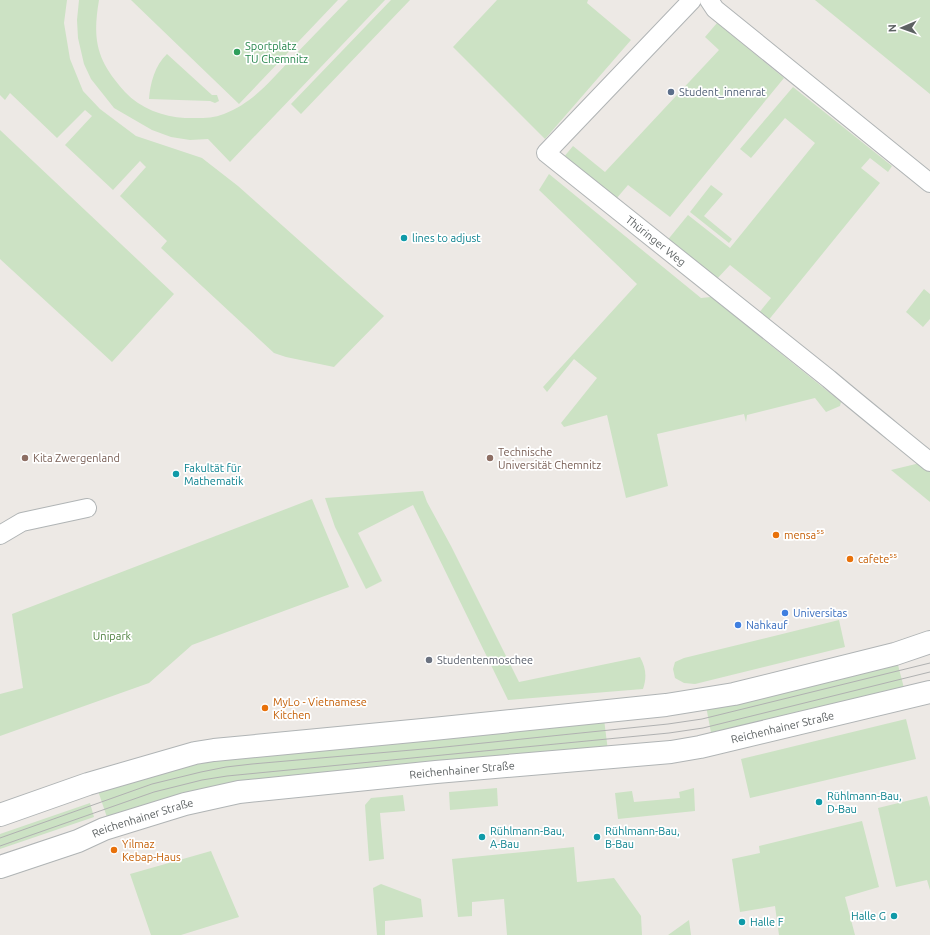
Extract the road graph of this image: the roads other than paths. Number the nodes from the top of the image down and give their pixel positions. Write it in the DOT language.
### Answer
graph roads {
  1 [pos="692,0"];
  2 [pos="708,0"];
  3 [pos="930,183"];
  4 [pos="930,462"];
  5 [pos="87,508"];
  6 [pos="0,535"];
  7 [pos="930,642"];
  8 [pos="930,692"];
  9 [pos="0,815"];
  10 [pos="0,868"];
  1 -- 4 [label="street, Thüringer Weg"];
  2 -- 3 [label="street"];
  5 -- 6 [label="street"];
  7 -- 9 [label="street"];
  8 -- 10 [label="street, Reichenhainer Straße"];
}
